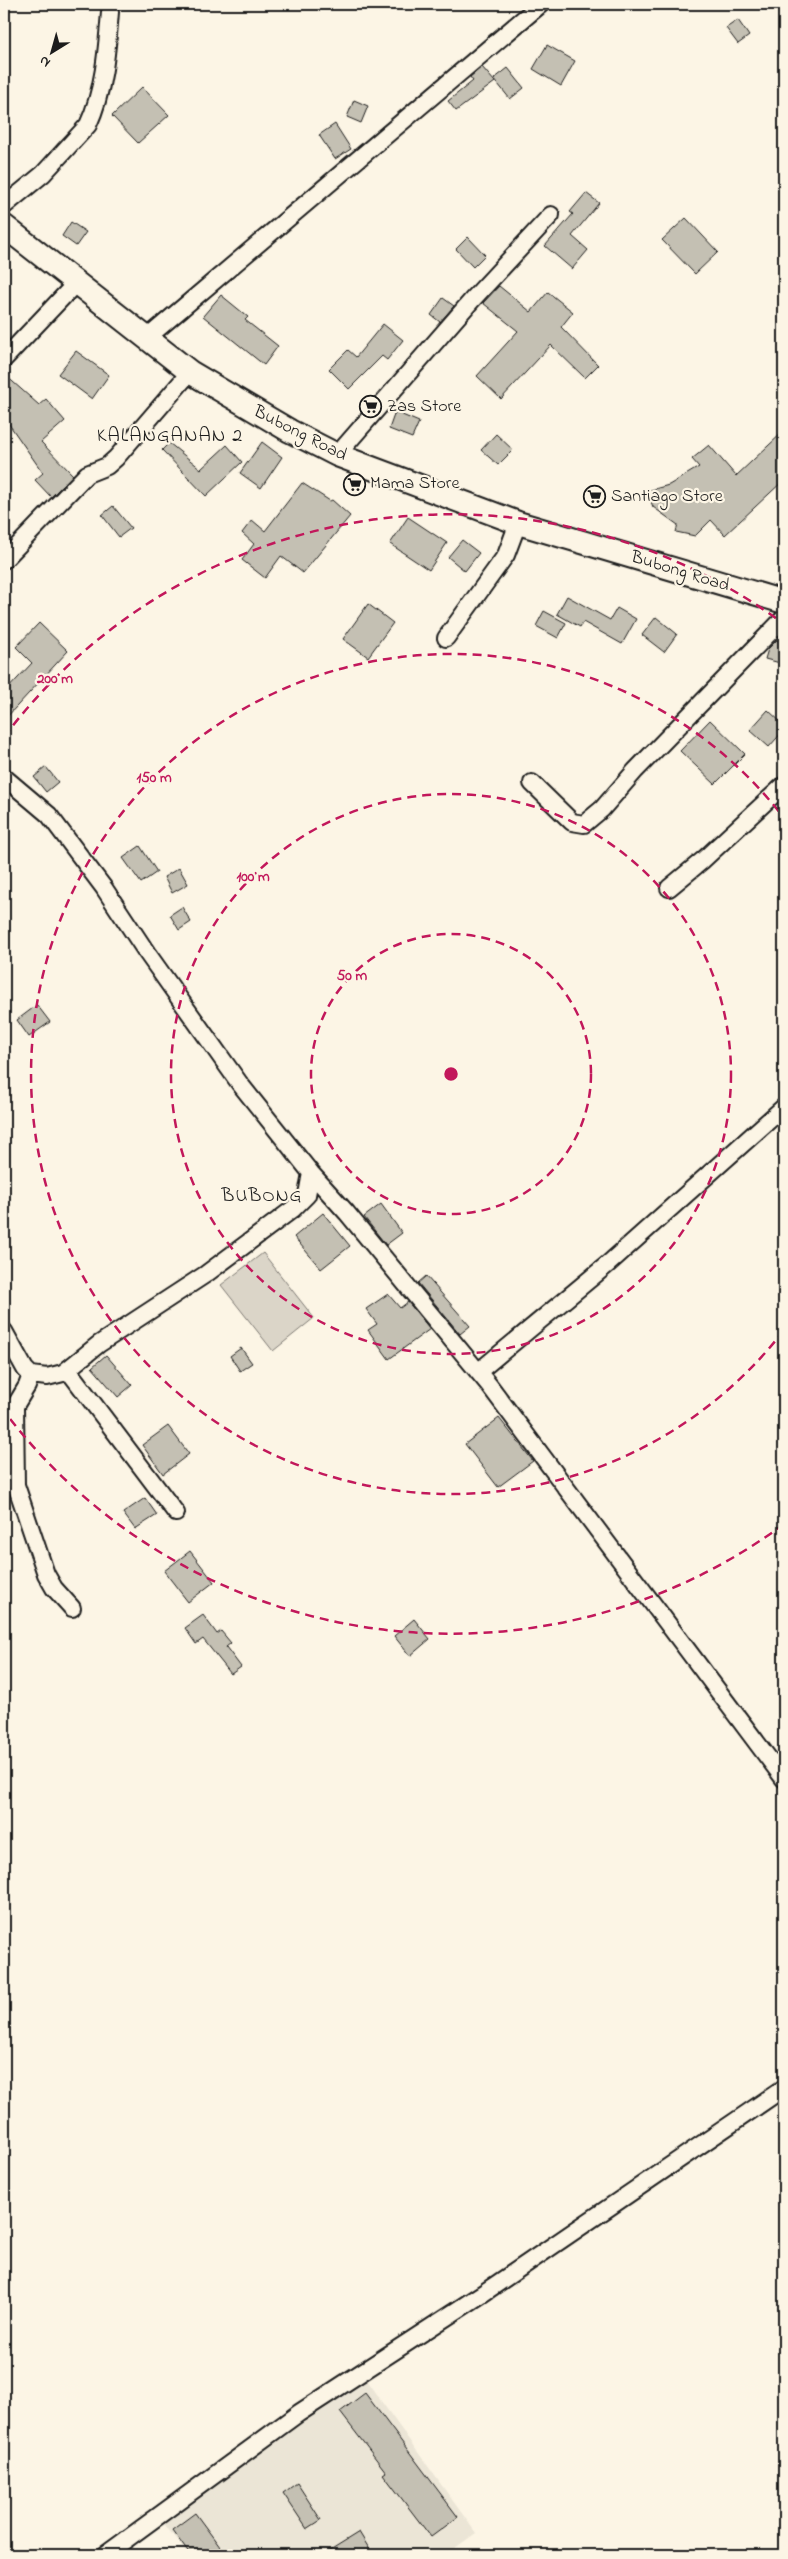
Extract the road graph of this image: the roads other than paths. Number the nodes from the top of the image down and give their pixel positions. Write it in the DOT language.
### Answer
graph roads {
  1 [pos="541,4"];
  2 [pos="110,12"];
  3 [pos="4,206"];
  4 [pos="550,215"];
  5 [pos="4,226"];
  6 [pos="76,283"];
  7 [pos="147,338"];
  8 [pos="4,359"];
  9 [pos="190,372"];
  10 [pos="337,455"];
  11 [pos="518,523"];
  12 [pos="4,560"];
  13 [pos="784,602"];
  14 [pos="784,618"];
  15 [pos="446,638"];
  16 [pos="4,777"];
  17 [pos="532,783"];
  18 [pos="784,785"];
  19 [pos="669,888"];
  20 [pos="784,1107"];
  21 [pos="311,1173"];
  22 [pos="4,1331"];
  23 [pos="68,1370"];
  24 [pos="478,1372"];
  25 [pos="31,1375"];
  26 [pos="176,1513"];
  27 [pos="72,1608"];
  28 [pos="784,1779"];
  29 [pos="784,2088"];
  30 [pos="106,2555"];
  1 -- 7 [label="street"];
  2 -- 3 [label="street"];
  4 -- 10 [label="street"];
  5 -- 6 [label="main road, Bubong Road"];
  6 -- 7 [label="main road, Bubong Road"];
  6 -- 8 [label="street"];
  7 -- 9 [label="main road, Bubong Road"];
  9 -- 10 [label="main road, Bubong Road"];
  9 -- 12 [label="street"];
  10 -- 11 [label="main road, Bubong Road"];
  11 -- 13 [label="main road, Bubong Road"];
  11 -- 15 [label="street"];
  14 -- 17 [label="street"];
  16 -- 21 [label="street"];
  18 -- 19 [label="street"];
  20 -- 24 [label="street"];
  21 -- 23 [label="street"];
  21 -- 24 [label="street"];
  22 -- 25 [label="street"];
  23 -- 25 [label="street"];
  23 -- 26 [label="street"];
  24 -- 28 [label="street"];
  25 -- 27 [label="street"];
  29 -- 30 [label="street"];
}
